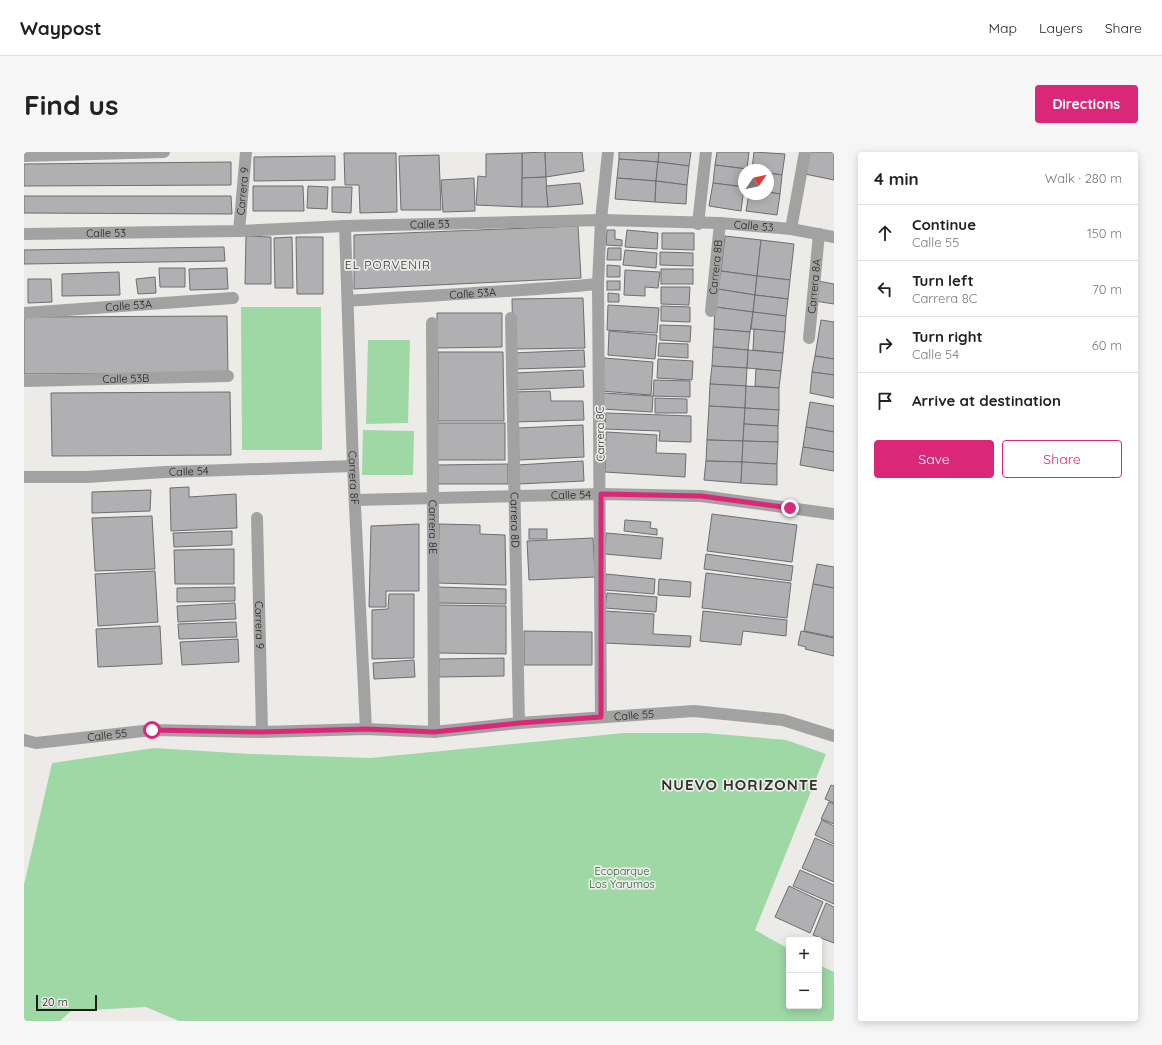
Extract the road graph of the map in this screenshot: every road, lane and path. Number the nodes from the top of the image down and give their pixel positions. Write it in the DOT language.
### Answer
graph roads {
  1 [pos="164,152"];
  2 [pos="246,152"];
  3 [pos="608,152"];
  4 [pos="706,152"];
  5 [pos="805,152"];
  6 [pos="24,156"];
  7 [pos="602,220"];
  8 [pos="720,223"];
  9 [pos="698,224"];
  10 [pos="345,226"];
  11 [pos="791,229"];
  12 [pos="239,231"];
  13 [pos="24,234"];
  14 [pos="819,234"];
  15 [pos="834,237"];
  16 [pos="598,284"];
  17 [pos="233,298"];
  18 [pos="348,301"];
  19 [pos="711,311"];
  20 [pos="24,313"];
  21 [pos="511,318"];
  22 [pos="432,323"];
  23 [pos="809,338"];
  24 [pos="228,376"];
  25 [pos="24,381"];
  26 [pos="353,466"];
  27 [pos="24,478"];
  28 [pos="601,494"];
  29 [pos="513,496"];
  30 [pos="432,498"];
  31 [pos="355,500"];
  32 [pos="834,514"];
  33 [pos="256,518"];
  34 [pos="601,717"];
  35 [pos="519,723"];
  36 [pos="366,729"];
  37 [pos="262,732"];
  38 [pos="434,732"];
  39 [pos="834,736"];
  40 [pos="24,740"];
  1 -- 6 [label="street"];
  2 -- 12 [label="street, Carrera 9"];
  3 -- 7 [label="street, Carrera 8C"];
  4 -- 9 [label="street"];
  5 -- 11 [label="street"];
  7 -- 9 [label="street, Calle 53"];
  7 -- 10 [label="street, Calle 53"];
  7 -- 16 [label="street, Carrera 8C"];
  8 -- 9 [label="street, Calle 53"];
  8 -- 11 [label="street, Calle 53"];
  8 -- 19 [label="street, Carrera 8B"];
  10 -- 12 [label="street, Calle 53"];
  10 -- 18 [label="street, Carrera 8F"];
  11 -- 14 [label="street, Calle 53"];
  12 -- 13 [label="street, Calle 53"];
  14 -- 15 [label="street, Calle 53"];
  14 -- 23 [label="street, Carrera 8A"];
  16 -- 18 [label="street, Calle 53A"];
  16 -- 28 [label="street, Carrera 8C"];
  17 -- 20 [label="street, Calle 53A"];
  18 -- 26 [label="street, Carrera 8F"];
  21 -- 29 [label="street, Carrera 8D"];
  22 -- 30 [label="street, Carrera 8E"];
  24 -- 25 [label="street, Calle 53B"];
  26 -- 27 [label="street, Calle 54"];
  26 -- 31 [label="street, Carrera 8F"];
  28 -- 29 [label="street, Calle 54"];
  28 -- 32 [label="street, Calle 54"];
  28 -- 34 [label="street, Carrera 8C"];
  29 -- 30 [label="street, Calle 54"];
  29 -- 35 [label="street, Carrera 8D"];
  30 -- 31 [label="street, Calle 54"];
  30 -- 38 [label="street, Carrera 8E"];
  31 -- 36 [label="street, Carrera 8F"];
  33 -- 37 [label="street, Carrera 9"];
  34 -- 35 [label="street, Calle 55"];
  34 -- 39 [label="street, Calle 55"];
  35 -- 38 [label="street, Calle 55"];
  36 -- 37 [label="street, Calle 55"];
  36 -- 38 [label="street, Calle 55"];
  37 -- 40 [label="street, Calle 55"];
}
